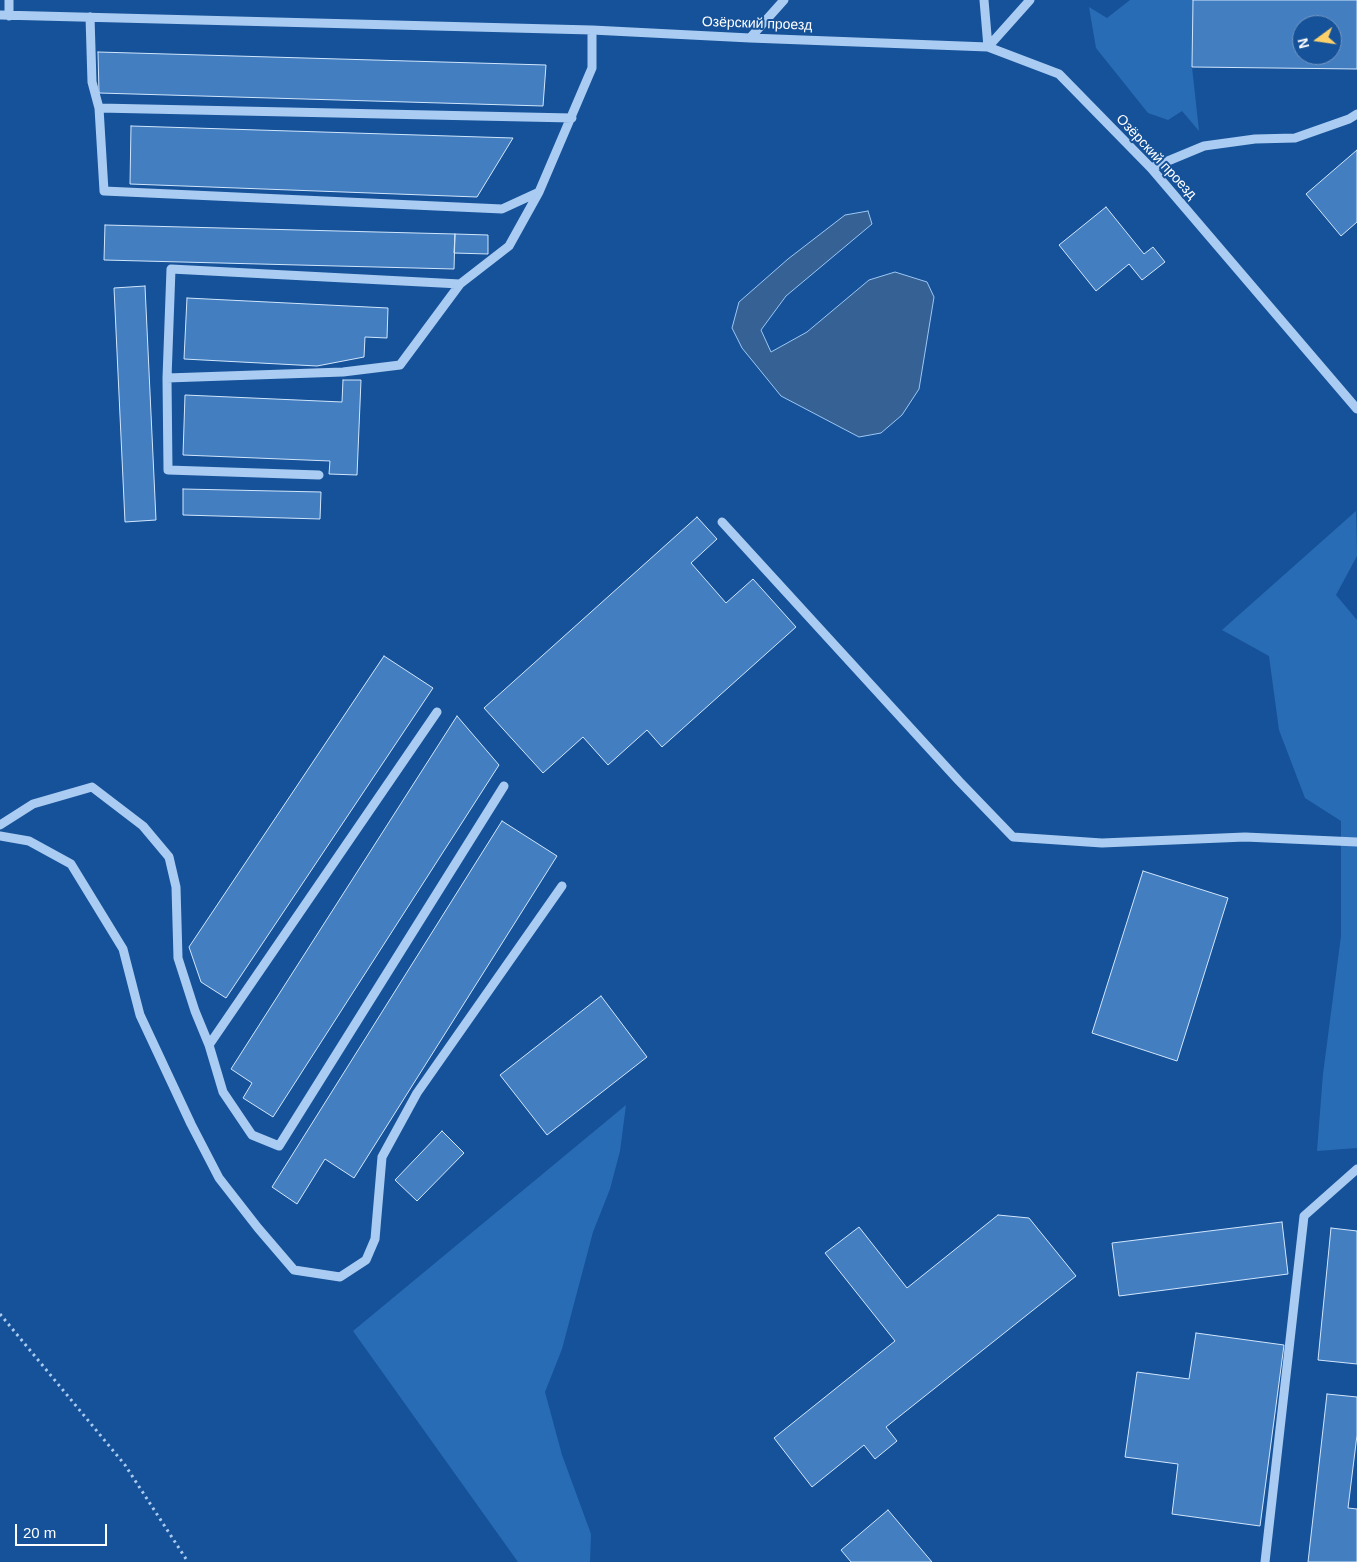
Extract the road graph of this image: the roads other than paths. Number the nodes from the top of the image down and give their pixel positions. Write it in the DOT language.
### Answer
graph roads {
  1 [pos="9,0"];
  2 [pos="784,0"];
  3 [pos="984,0"];
  4 [pos="1030,0"];
  5 [pos="4,16"];
  6 [pos="90,18"];
  7 [pos="592,30"];
  8 [pos="750,38"];
  9 [pos="988,46"];
  10 [pos="99,108"];
  11 [pos="1357,114"];
  12 [pos="572,118"];
  13 [pos="1151,168"];
  14 [pos="539,192"];
  15 [pos="460,284"];
  16 [pos="167,378"];
  17 [pos="1357,409"];
  18 [pos="318,475"];
  19 [pos="722,522"];
  20 [pos="437,712"];
  21 [pos="504,786"];
  22 [pos="0,825"];
  23 [pos="0,836"];
  24 [pos="1357,842"];
  25 [pos="562,886"];
  26 [pos="209,1045"];
  27 [pos="1357,1169"];
  28 [pos="1265,1562"];
  1 -- 5 [label="street"];
  2 -- 8 [label="street"];
  3 -- 9 [label="street"];
  4 -- 9 [label="street"];
  5 -- 6 [label="street, Озёрский проезд"];
  6 -- 7 [label="street, Озёрский проезд"];
  6 -- 10 [label="street"];
  7 -- 8 [label="street, Озёрский проезд"];
  7 -- 12 [label="street"];
  8 -- 9 [label="street, Озёрский проезд"];
  9 -- 13 [label="street, Озёрский проезд"];
  10 -- 12 [label="street"];
  10 -- 14 [label="street"];
  11 -- 13 [label="street"];
  12 -- 14 [label="street"];
  13 -- 17 [label="street, Озёрский проезд"];
  14 -- 15 [label="street"];
  15 -- 16 [label="street"];
  15 -- 16 [label="street"];
  16 -- 18 [label="street"];
  19 -- 24 [label="street"];
  20 -- 26 [label="street"];
  21 -- 26 [label="street"];
  22 -- 26 [label="street"];
  23 -- 25 [label="street"];
  27 -- 28 [label="street"];
}
